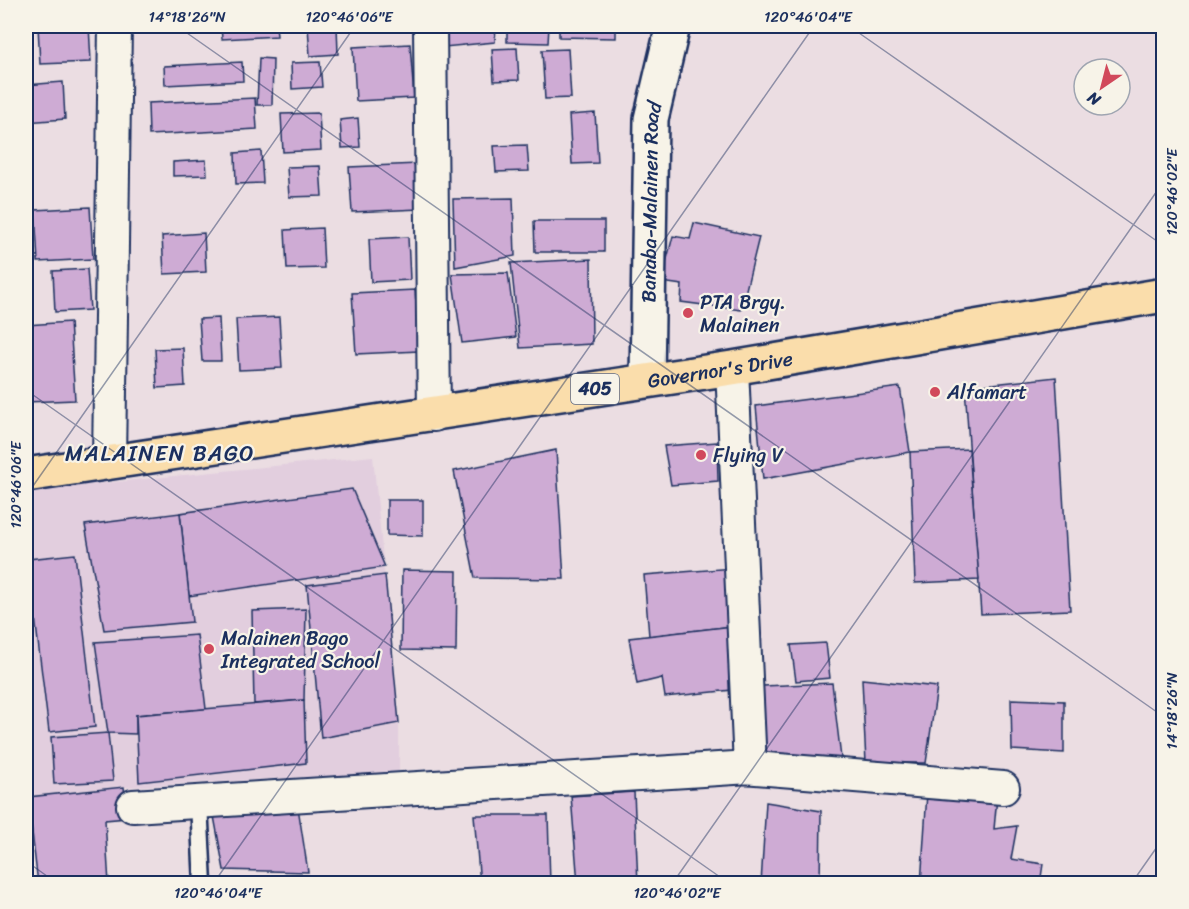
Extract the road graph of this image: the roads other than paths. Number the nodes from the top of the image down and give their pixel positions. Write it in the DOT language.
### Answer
graph roads {
  1 [pos="115,26"];
  2 [pos="430,26"];
  3 [pos="674,26"];
  4 [pos="1164,295"];
  5 [pos="732,368"];
  6 [pos="647,380"];
  7 [pos="434,414"];
  8 [pos="109,462"];
  9 [pos="26,475"];
  10 [pos="743,767"];
  11 [pos="1003,788"];
  12 [pos="199,803"];
  13 [pos="133,806"];
  14 [pos="203,884"];
  1 -- 8 [label="street"];
  2 -- 7 [label="street"];
  3 -- 6 [label="street, Banaba-Malainen Road"];
  4 -- 5 [label="main road, Governor's Drive / 405"];
  5 -- 6 [label="main road, Governor's Drive / 405"];
  5 -- 10 [label="street"];
  6 -- 7 [label="main road, Governor's Drive / 405"];
  7 -- 8 [label="main road, Governor's Drive / 405"];
  8 -- 9 [label="main road, Governor's Drive / 405"];
  10 -- 11 [label="street"];
  10 -- 12 [label="street"];
  12 -- 13 [label="street"];
  12 -- 14 [label="lane"];
}
